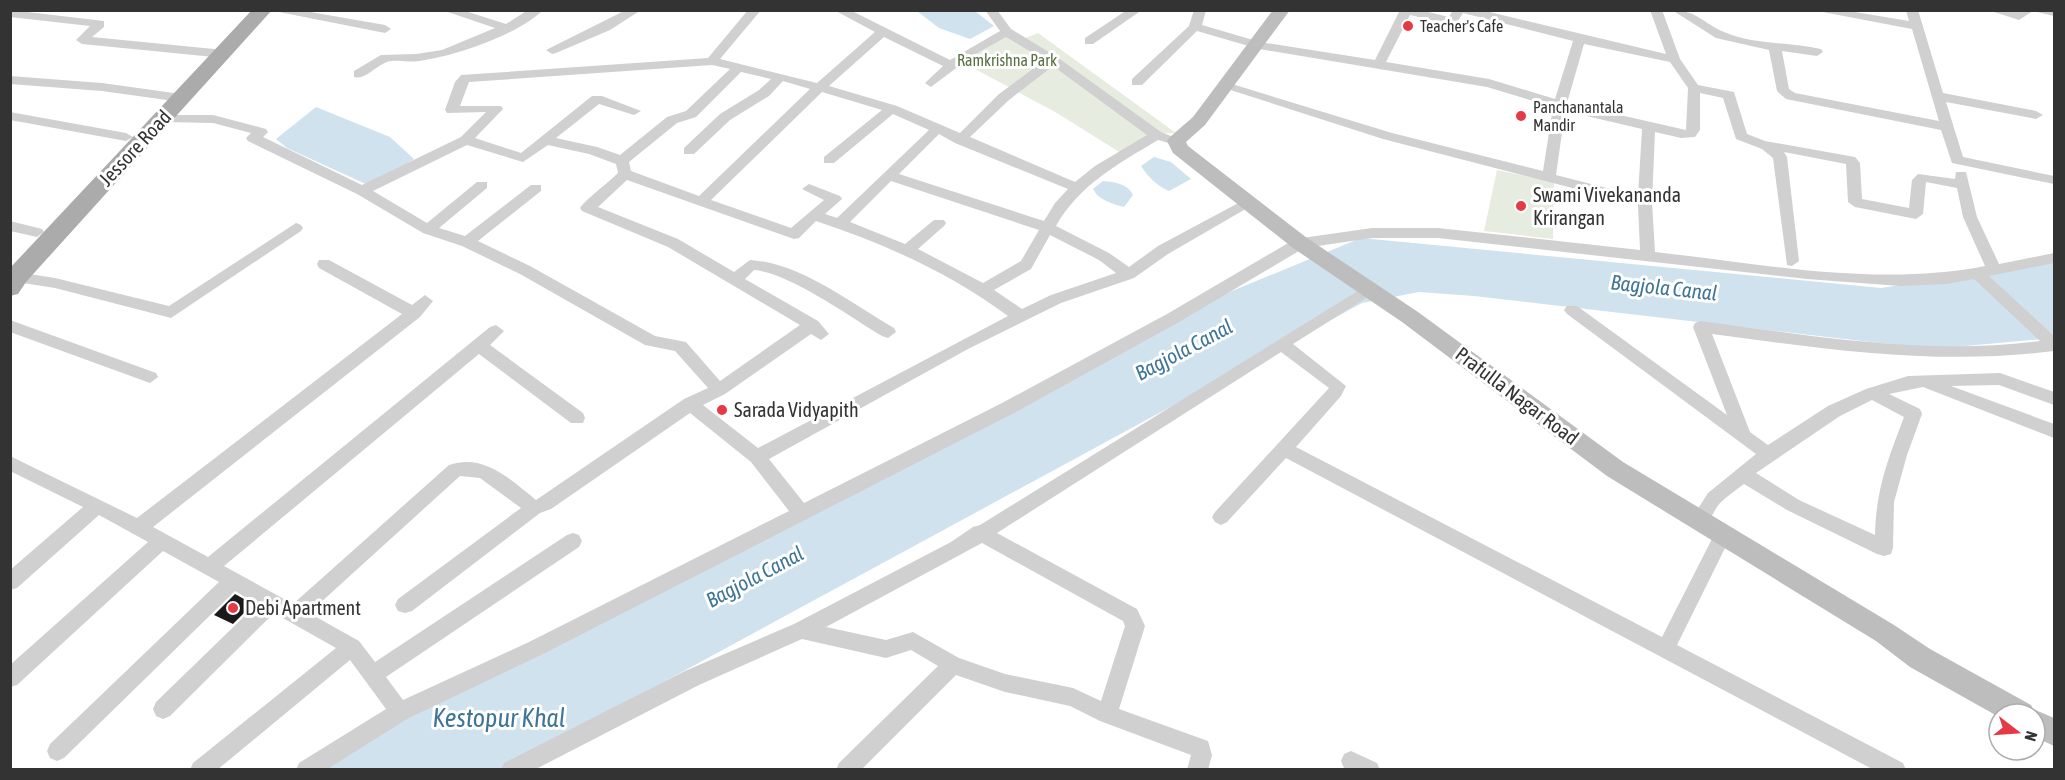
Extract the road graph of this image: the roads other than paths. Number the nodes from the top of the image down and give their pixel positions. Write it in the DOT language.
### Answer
graph roads {
  1 [pos="248,10"];
  2 [pos="263,10"];
  3 [pos="275,10"];
  4 [pos="447,10"];
  5 [pos="537,10"];
  6 [pos="635,10"];
  7 [pos="755,10"];
  8 [pos="1136,10"];
  9 [pos="1200,10"];
  10 [pos="1282,10"];
  11 [pos="1459,10"];
  12 [pos="1464,10"];
  13 [pos="1656,10"];
  14 [pos="1678,10"];
  15 [pos="1818,10"];
  16 [pos="1911,10"];
  17 [pos="1994,10"];
  18 [pos="2028,10"];
  19 [pos="2038,10"];
  20 [pos="843,11"];
  21 [pos="992,11"];
  22 [pos="10,13"];
  23 [pos="2055,13"];
  24 [pos="319,14"];
  25 [pos="1916,26"];
  26 [pos="1195,27"];
  27 [pos="507,28"];
  28 [pos="385,29"];
  29 [pos="884,31"];
  30 [pos="1007,32"];
  31 [pos="1579,40"];
  32 [pos="1089,41"];
  33 [pos="1259,45"];
  34 [pos="1770,46"];
  35 [pos="552,50"];
  36 [pos="1817,52"];
  37 [pos="216,53"];
  38 [pos="1674,59"];
  39 [pos="1053,60"];
  40 [pos="712,61"];
  41 [pos="1378,64"];
  42 [pos="950,65"];
  43 [pos="739,67"];
  44 [pos="358,74"];
  45 [pos="780,77"];
  46 [pos="10,80"];
  47 [pos="1137,82"];
  48 [pos="931,83"];
  49 [pos="1227,87"];
  50 [pos="819,88"];
  51 [pos="1694,88"];
  52 [pos="1937,96"];
  53 [pos="1560,104"];
  54 [pos="169,105"];
  55 [pos="892,108"];
  56 [pos="634,111"];
  57 [pos="2036,115"];
  58 [pos="10,116"];
  59 [pos="1649,127"];
  60 [pos="1947,127"];
  61 [pos="938,128"];
  62 [pos="1155,135"];
  63 [pos="126,137"];
  64 [pos="466,140"];
  65 [pos="960,140"];
  66 [pos="548,141"];
  67 [pos="1176,141"];
  68 [pos="1766,145"];
  69 [pos="689,151"];
  70 [pos="829,160"];
  71 [pos="1957,160"];
  72 [pos="624,168"];
  73 [pos="890,176"];
  74 [pos="1549,178"];
  75 [pos="2055,180"];
  76 [pos="1963,184"];
  77 [pos="482,185"];
  78 [pos="536,188"];
  79 [pos="1077,188"];
  80 [pos="809,189"];
  81 [pos="362,191"];
  82 [pos="703,200"];
  83 [pos="1249,202"];
  84 [pos="1646,202"];
  85 [pos="814,215"];
  86 [pos="840,223"];
  87 [pos="939,223"];
  88 [pos="10,226"];
  89 [pos="296,228"];
  90 [pos="1046,228"];
  91 [pos="428,230"];
  92 [pos="37,232"];
  93 [pos="467,242"];
  94 [pos="1300,243"];
  95 [pos="907,249"];
  96 [pos="1648,257"];
  97 [pos="2055,258"];
  98 [pos="1792,261"];
  99 [pos="324,264"];
  100 [pos="1994,270"];
  101 [pos="1977,273"];
  102 [pos="1129,274"];
  103 [pos="12,275"];
  104 [pos="735,280"];
  105 [pos="984,289"];
  106 [pos="1369,289"];
  107 [pos="1572,310"];
  108 [pos="1020,316"];
  109 [pos="10,326"];
  110 [pos="496,331"];
  111 [pos="888,332"];
  112 [pos="479,345"];
  113 [pos="1283,345"];
  114 [pos="2054,345"];
  115 [pos="150,377"];
  116 [pos="1924,382"];
  117 [pos="719,390"];
  118 [pos="1872,393"];
  119 [pos="2055,399"];
  120 [pos="690,404"];
  121 [pos="577,418"];
  122 [pos="2055,431"];
  123 [pos="1743,435"];
  124 [pos="1283,448"];
  125 [pos="1768,454"];
  126 [pos="757,458"];
  127 [pos="10,463"];
  128 [pos="1743,474"];
  129 [pos="98,506"];
  130 [pos="534,508"];
  131 [pos="802,513"];
  132 [pos="1221,518"];
  133 [pos="1699,521"];
  134 [pos="138,528"];
  135 [pos="979,532"];
  136 [pos="1722,536"];
  137 [pos="573,541"];
  138 [pos="161,542"];
  139 [pos="210,567"];
  140 [pos="10,582"];
  141 [pos="232,582"];
  142 [pos="272,603"];
  143 [pos="405,606"];
  144 [pos="294,615"];
  145 [pos="801,630"];
  146 [pos="352,647"];
  147 [pos="1665,650"];
  148 [pos="953,665"];
  149 [pos="373,675"];
  150 [pos="10,678"];
  151 [pos="1999,702"];
  152 [pos="163,709"];
  153 [pos="400,712"];
  154 [pos="1107,714"];
  155 [pos="57,752"];
  156 [pos="200,770"];
  157 [pos="306,770"];
  158 [pos="511,770"];
  159 [pos="846,770"];
  160 [pos="1197,770"];
  161 [pos="1896,770"];
  1 -- 37 [label="main road"];
  2 -- 37 [label="main road, Jessore Road"];
  3 -- 24 [label="street"];
  4 -- 27 [label="street"];
  5 -- 27 [label="street"];
  6 -- 35 [label="street"];
  7 -- 40 [label="street"];
  8 -- 32 [label="street"];
  9 -- 26 [label="street"];
  10 -- 33 [label="street"];
  11 -- 41 [label="street"];
  12 -- 31 [label="street"];
  13 -- 38 [label="street"];
  14 -- 34 [label="street"];
  15 -- 25 [label="street"];
  16 -- 25 [label="street"];
  17 -- 18 [label="street"];
  19 -- 23 [label="street"];
  20 -- 29 [label="street"];
  21 -- 30 [label="street"];
  22 -- 37 [label="street"];
  24 -- 28 [label="street"];
  25 -- 52 [label="street"];
  26 -- 33 [label="street"];
  26 -- 47 [label="street"];
  27 -- 44 [label="street"];
  29 -- 42 [label="street"];
  29 -- 50 [label="street"];
  30 -- 39 [label="street"];
  30 -- 42 [label="street"];
  31 -- 38 [label="street"];
  31 -- 53 [label="street"];
  33 -- 41 [label="street"];
  33 -- 49 [label="street"];
  34 -- 36 [label="street"];
  34 -- 60 [label="street"];
  37 -- 54 [label="main road, Jessore Road"];
  38 -- 51 [label="street"];
  39 -- 62 [label="street"];
  39 -- 65 [label="street"];
  40 -- 43 [label="street"];
  40 -- 64 [label="street"];
  41 -- 53 [label="street"];
  42 -- 48 [label="street"];
  43 -- 45 [label="street"];
  43 -- 72 [label="street"];
  45 -- 50 [label="street"];
  45 -- 69 [label="street"];
  46 -- 54 [label="street"];
  49 -- 67 [label="street"];
  49 -- 74 [label="street"];
  50 -- 55 [label="street"];
  50 -- 82 [label="street"];
  51 -- 59 [label="street"];
  51 -- 68 [label="street"];
  52 -- 57 [label="street"];
  52 -- 60 [label="street"];
  53 -- 59 [label="street"];
  53 -- 74 [label="street"];
  54 -- 63 [label="main road"];
  54 -- 81 [label="street"];
  54 -- 103 [label="main road, Jessore Road"];
  55 -- 61 [label="street"];
  55 -- 70 [label="street"];
  56 -- 66 [label="street"];
  58 -- 63 [label="street"];
  59 -- 84 [label="street"];
  60 -- 71 [label="street"];
  61 -- 65 [label="street"];
  61 -- 73 [label="street"];
  62 -- 67 [label="street"];
  62 -- 79 [label="street"];
  63 -- 92 [label="main road"];
  64 -- 66 [label="street"];
  64 -- 81 [label="street"];
  65 -- 79 [label="street"];
  66 -- 72 [label="street"];
  67 -- 83 [label="street, Prafulla Nagar Road"];
  68 -- 76 [label="street"];
  68 -- 98 [label="street"];
  71 -- 75 [label="street"];
  71 -- 76 [label="street"];
  72 -- 82 [label="street"];
  72 -- 104 [label="street"];
  73 -- 86 [label="street"];
  73 -- 90 [label="street"];
  74 -- 84 [label="street"];
  76 -- 100 [label="street"];
  77 -- 91 [label="street"];
  78 -- 93 [label="street"];
  79 -- 90 [label="street"];
  80 -- 85 [label="street"];
  81 -- 91 [label="street"];
  82 -- 85 [label="street"];
  83 -- 94 [label="street, Prafulla Nagar Road"];
  83 -- 102 [label="street"];
  84 -- 96 [label="street"];
  85 -- 86 [label="street"];
  86 -- 95 [label="street"];
  87 -- 95 [label="street"];
  88 -- 92 [label="street"];
  89 -- 103 [label="street"];
  90 -- 102 [label="street"];
  90 -- 105 [label="street"];
  91 -- 93 [label="street"];
  92 -- 103 [label="main road"];
  93 -- 117 [label="street"];
  94 -- 96 [label="street"];
  94 -- 106 [label="street, Prafulla Nagar Road"];
  94 -- 131 [label="street"];
  95 -- 105 [label="street"];
  96 -- 101 [label="street"];
  97 -- 100 [label="street"];
  99 -- 134 [label="street"];
  100 -- 101 [label="street"];
  101 -- 114 [label="street"];
  102 -- 108 [label="street"];
  104 -- 111 [label="street"];
  104 -- 117 [label="street"];
  105 -- 108 [label="street"];
  106 -- 113 [label="street"];
  106 -- 133 [label="street, Prafulla Nagar Road"];
  107 -- 123 [label="street"];
  108 -- 126 [label="street"];
  109 -- 115 [label="street"];
  110 -- 112 [label="street"];
  112 -- 121 [label="street"];
  112 -- 139 [label="street"];
  113 -- 124 [label="street"];
  113 -- 135 [label="street"];
  114 -- 123 [label="street"];
  116 -- 118 [label="street"];
  116 -- 119 [label="street"];
  116 -- 122 [label="street"];
  117 -- 120 [label="street"];
  118 -- 125 [label="street"];
  118 -- 128 [label="street"];
  120 -- 126 [label="street"];
  120 -- 130 [label="street"];
  123 -- 125 [label="street"];
  124 -- 132 [label="street"];
  124 -- 147 [label="street"];
  125 -- 128 [label="street"];
  126 -- 131 [label="street"];
  127 -- 129 [label="street"];
  128 -- 133 [label="street"];
  129 -- 134 [label="street"];
  129 -- 140 [label="street"];
  130 -- 143 [label="street"];
  130 -- 144 [label="street"];
  131 -- 153 [label="street"];
  133 -- 136 [label="street, Prafulla Nagar Road"];
  134 -- 138 [label="street"];
  135 -- 145 [label="street"];
  135 -- 154 [label="street"];
  136 -- 147 [label="street"];
  136 -- 151 [label="street, Prafulla Nagar Road"];
  137 -- 149 [label="street"];
  138 -- 139 [label="street"];
  138 -- 150 [label="street"];
  139 -- 141 [label="street"];
  141 -- 142 [label="street"];
  141 -- 155 [label="street"];
  142 -- 144 [label="street"];
  142 -- 152 [label="street"];
  144 -- 146 [label="street"];
  145 -- 148 [label="street"];
  145 -- 158 [label="street"];
  146 -- 149 [label="street"];
  146 -- 156 [label="street"];
  147 -- 161 [label="street"];
  148 -- 154 [label="street"];
  148 -- 159 [label="street"];
  149 -- 153 [label="street"];
  153 -- 157 [label="street"];
  154 -- 160 [label="street"];
}
